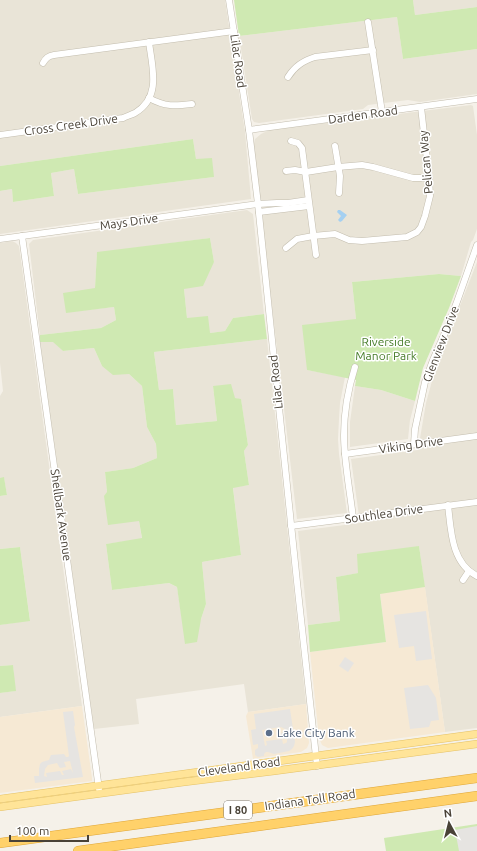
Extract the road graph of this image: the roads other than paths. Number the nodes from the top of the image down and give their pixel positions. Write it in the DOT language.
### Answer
graph roads {
  1 [pos="229,0"];
  2 [pos="368,22"];
  3 [pos="234,31"];
  4 [pos="150,42"];
  5 [pos="373,50"];
  6 [pos="43,63"];
  7 [pos="288,77"];
  8 [pos="150,98"];
  9 [pos="477,99"];
  10 [pos="192,104"];
  11 [pos="421,107"];
  12 [pos="382,112"];
  13 [pos="249,130"];
  14 [pos="0,135"];
  15 [pos="292,141"];
  16 [pos="335,146"];
  17 [pos="338,167"];
  18 [pos="286,171"];
  19 [pos="306,172"];
  20 [pos="429,178"];
  21 [pos="339,193"];
  22 [pos="309,203"];
  23 [pos="258,204"];
  24 [pos="259,212"];
  25 [pos="22,236"];
  26 [pos="314,236"];
  27 [pos="0,239"];
  28 [pos="477,245"];
  29 [pos="286,248"];
  30 [pos="316,255"];
  31 [pos="355,368"];
  32 [pos="477,436"];
  33 [pos="414,444"];
  34 [pos="345,454"];
  35 [pos="477,502"];
  36 [pos="448,505"];
  37 [pos="353,518"];
  38 [pos="291,526"];
  39 [pos="469,571"];
  40 [pos="477,576"];
  41 [pos="463,580"];
  42 [pos="477,734"];
  43 [pos="477,744"];
  44 [pos="316,756"];
  45 [pos="317,766"];
  46 [pos="477,778"];
  47 [pos="98,786"];
  48 [pos="99,794"];
  49 [pos="477,796"];
  50 [pos="0,799"];
  51 [pos="0,807"];
  52 [pos="0,843"];
  53 [pos="78,851"];
  1 -- 3 [label="street, Lilac Road"];
  2 -- 5 [label="street"];
  3 -- 4 [label="street"];
  3 -- 13 [label="street, Lilac Road"];
  4 -- 6 [label="street"];
  4 -- 8 [label="street"];
  5 -- 7 [label="street"];
  5 -- 12 [label="street"];
  8 -- 10 [label="street"];
  8 -- 14 [label="street, Cross Creek Drive"];
  9 -- 11 [label="street, Darden Road"];
  11 -- 12 [label="street, Darden Road"];
  11 -- 20 [label="street, Pelican Way"];
  12 -- 13 [label="street, Darden Road"];
  13 -- 23 [label="street, Lilac Road"];
  15 -- 19 [label="street"];
  16 -- 17 [label="street"];
  17 -- 19 [label="street"];
  17 -- 20 [label="street"];
  17 -- 21 [label="street"];
  18 -- 19 [label="street"];
  19 -- 22 [label="street"];
  20 -- 26 [label="street, Pelican Way"];
  22 -- 23 [label="street, Mays Drive"];
  22 -- 24 [label="street"];
  22 -- 26 [label="street"];
  23 -- 24 [label="street, Lilac Road"];
  23 -- 25 [label="street, Mays Drive"];
  24 -- 38 [label="street, Lilac Road"];
  25 -- 27 [label="street, Mays Drive"];
  25 -- 47 [label="street, Shellbark Avenue"];
  26 -- 29 [label="street"];
  26 -- 30 [label="street"];
  28 -- 33 [label="street, Glenview Drive"];
  31 -- 34 [label="street"];
  32 -- 33 [label="street, Viking Drive"];
  33 -- 34 [label="street, Viking Drive"];
  34 -- 37 [label="street"];
  35 -- 36 [label="street, Southlea Drive"];
  36 -- 37 [label="street, Southlea Drive"];
  36 -- 39 [label="street"];
  37 -- 38 [label="street, Southlea Drive"];
  38 -- 44 [label="street, Lilac Road"];
  39 -- 40 [label="street"];
  39 -- 41 [label="street"];
  42 -- 44 [label="main road, Cleveland Road"];
  43 -- 45 [label="main road, Cleveland Road"];
  44 -- 45 [label="street, Lilac Road"];
  44 -- 47 [label="main road, Cleveland Road"];
  45 -- 48 [label="main road, Cleveland Road"];
  46 -- 52 [label="highway, Indiana Toll Road / I 80"];
  47 -- 48 [label="street, Shellbark Avenue"];
  47 -- 50 [label="main road, Cleveland Road"];
  48 -- 51 [label="main road, Cleveland Road"];
  49 -- 53 [label="highway, Indiana Toll Road / I 80"];
}
